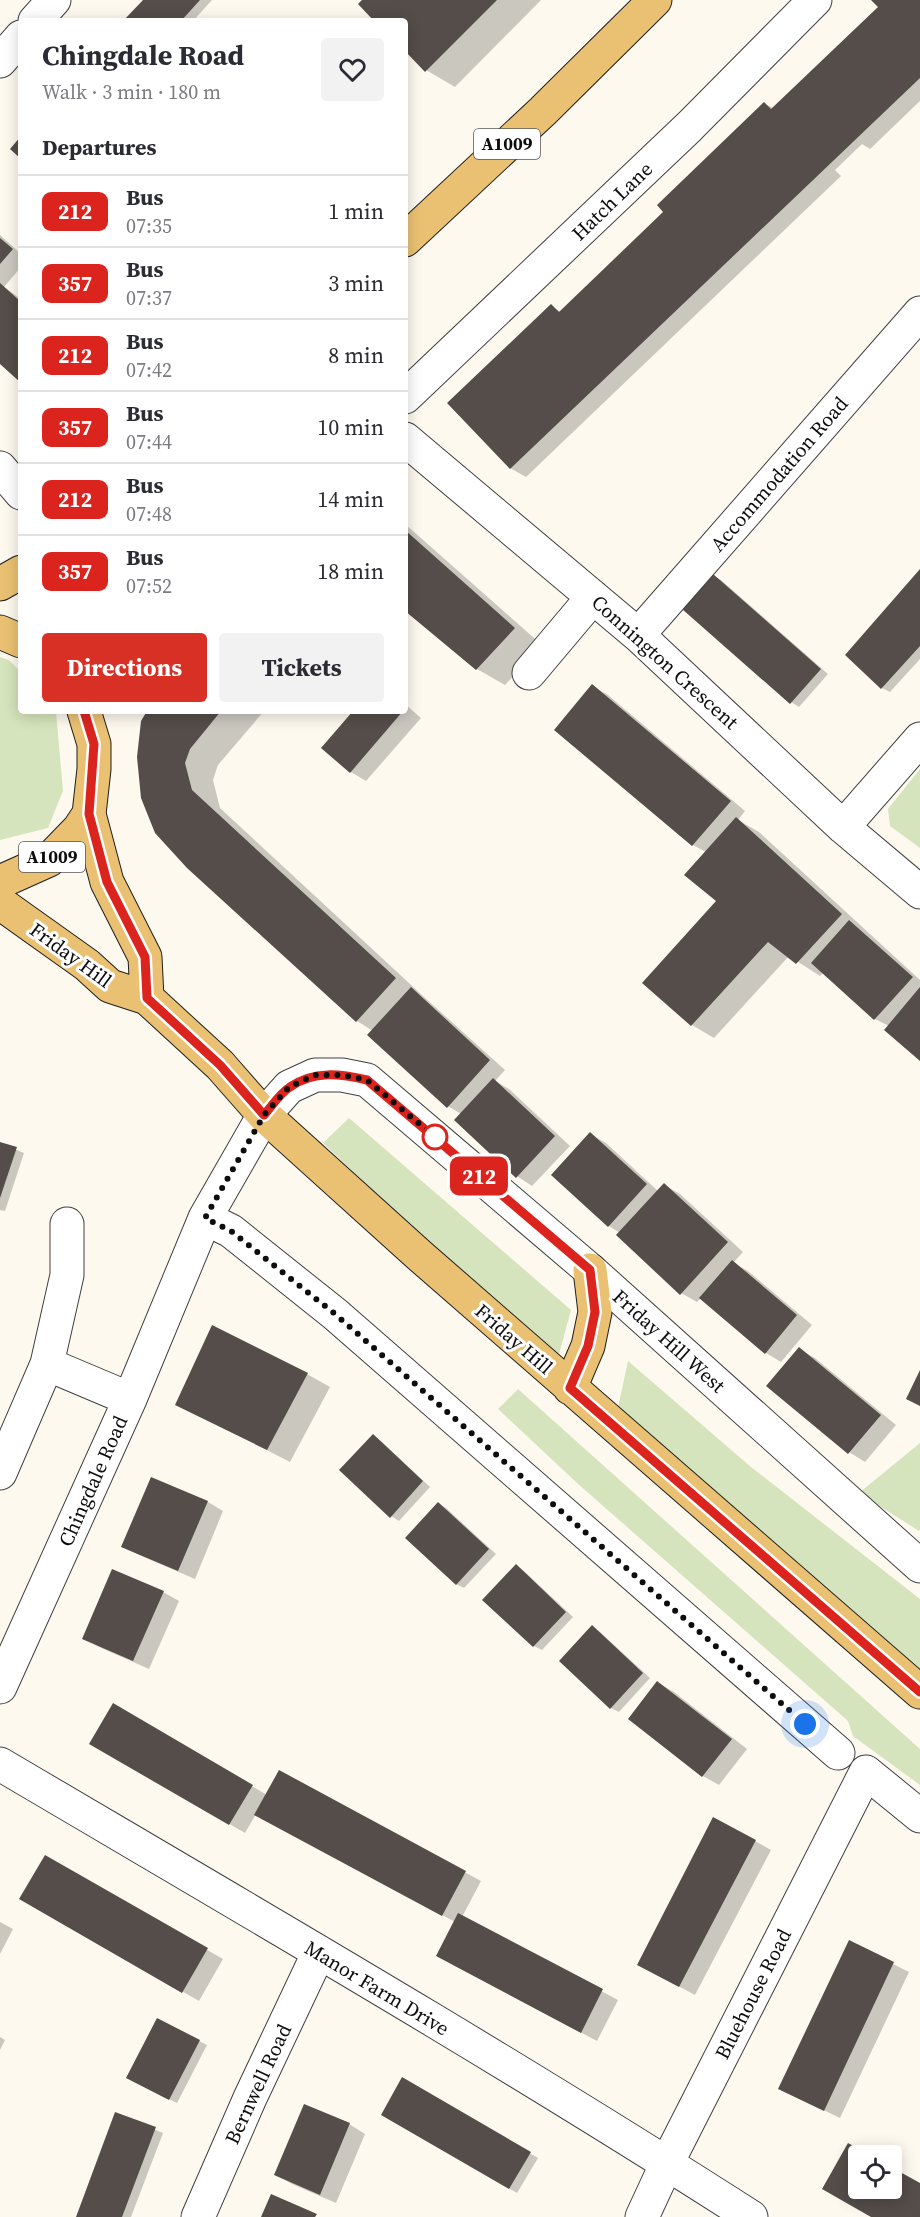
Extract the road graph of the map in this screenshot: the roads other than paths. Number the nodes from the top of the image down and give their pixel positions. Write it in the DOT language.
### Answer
graph roads {
  1 [pos="54,0"];
  2 [pos="655,0"];
  3 [pos="815,0"];
  4 [pos="38,18"];
  5 [pos="18,40"];
  6 [pos="0,61"];
  7 [pos="408,237"];
  8 [pos="920,313"];
  9 [pos="408,395"];
  10 [pos="408,442"];
  11 [pos="0,468"];
  12 [pos="18,489"];
  13 [pos="18,574"];
  14 [pos="0,584"];
  15 [pos="592,597"];
  16 [pos="0,632"];
  17 [pos="638,635"];
  18 [pos="18,640"];
  19 [pos="529,673"];
  20 [pos="85,714"];
  21 [pos="920,739"];
  22 [pos="89,814"];
  23 [pos="843,826"];
  24 [pos="0,882"];
  25 [pos="920,892"];
  26 [pos="0,903"];
  27 [pos="147,998"];
  28 [pos="264,1115"];
  29 [pos="205,1218"];
  30 [pos="67,1224"];
  31 [pos="590,1270"];
  32 [pos="47,1364"];
  33 [pos="570,1388"];
  34 [pos="130,1399"];
  35 [pos="0,1473"];
  36 [pos="920,1566"];
  37 [pos="14,1620"];
  38 [pos="0,1687"];
  39 [pos="920,1692"];
  40 [pos="838,1753"];
  41 [pos="0,1764"];
  42 [pos="920,1816"];
  43 [pos="319,1952"];
  44 [pos="667,2163"];
  45 [pos="198,2217"];
  46 [pos="642,2217"];
  47 [pos="751,2217"];
  1 -- 4 [label="street"];
  2 -- 7 [label="main road, A1009"];
  3 -- 9 [label="street, Hatch Lane"];
  5 -- 6 [label="street"];
  8 -- 17 [label="street, Accommodation Road"];
  10 -- 15 [label="street, Connington Crescent"];
  11 -- 12 [label="street"];
  13 -- 14 [label="main road"];
  15 -- 17 [label="street, Connington Crescent"];
  15 -- 19 [label="street"];
  16 -- 18 [label="main road"];
  17 -- 23 [label="street, Connington Crescent"];
  20 -- 22 [label="main road, A1009"];
  21 -- 23 [label="street"];
  22 -- 24 [label="main road, A1009"];
  22 -- 27 [label="main road, Friday Hill"];
  23 -- 25 [label="street, Connington Crescent"];
  26 -- 27 [label="main road, Friday Hill"];
  27 -- 28 [label="main road, Friday Hill"];
  28 -- 29 [label="street, Chingdale Road"];
  28 -- 31 [label="street, Friday Hill West"];
  28 -- 33 [label="main road, Friday Hill"];
  29 -- 34 [label="street, Chingdale Road"];
  29 -- 40 [label="street"];
  30 -- 32 [label="street"];
  31 -- 33 [label="main road"];
  31 -- 36 [label="street, Friday Hill West"];
  32 -- 34 [label="street"];
  32 -- 35 [label="street"];
  33 -- 39 [label="main road, Friday Hill"];
  34 -- 37 [label="street, Chingdale Road"];
  37 -- 38 [label="street, Chingdale Road"];
  41 -- 43 [label="street, Manor Farm Drive"];
  42 -- 44 [label="street, Bluehouse Road"];
  43 -- 44 [label="street, Manor Farm Drive"];
  43 -- 45 [label="street, Bernwell Road"];
  44 -- 46 [label="street, Bluehouse Road"];
  44 -- 47 [label="street, Manor Farm Drive"];
}
